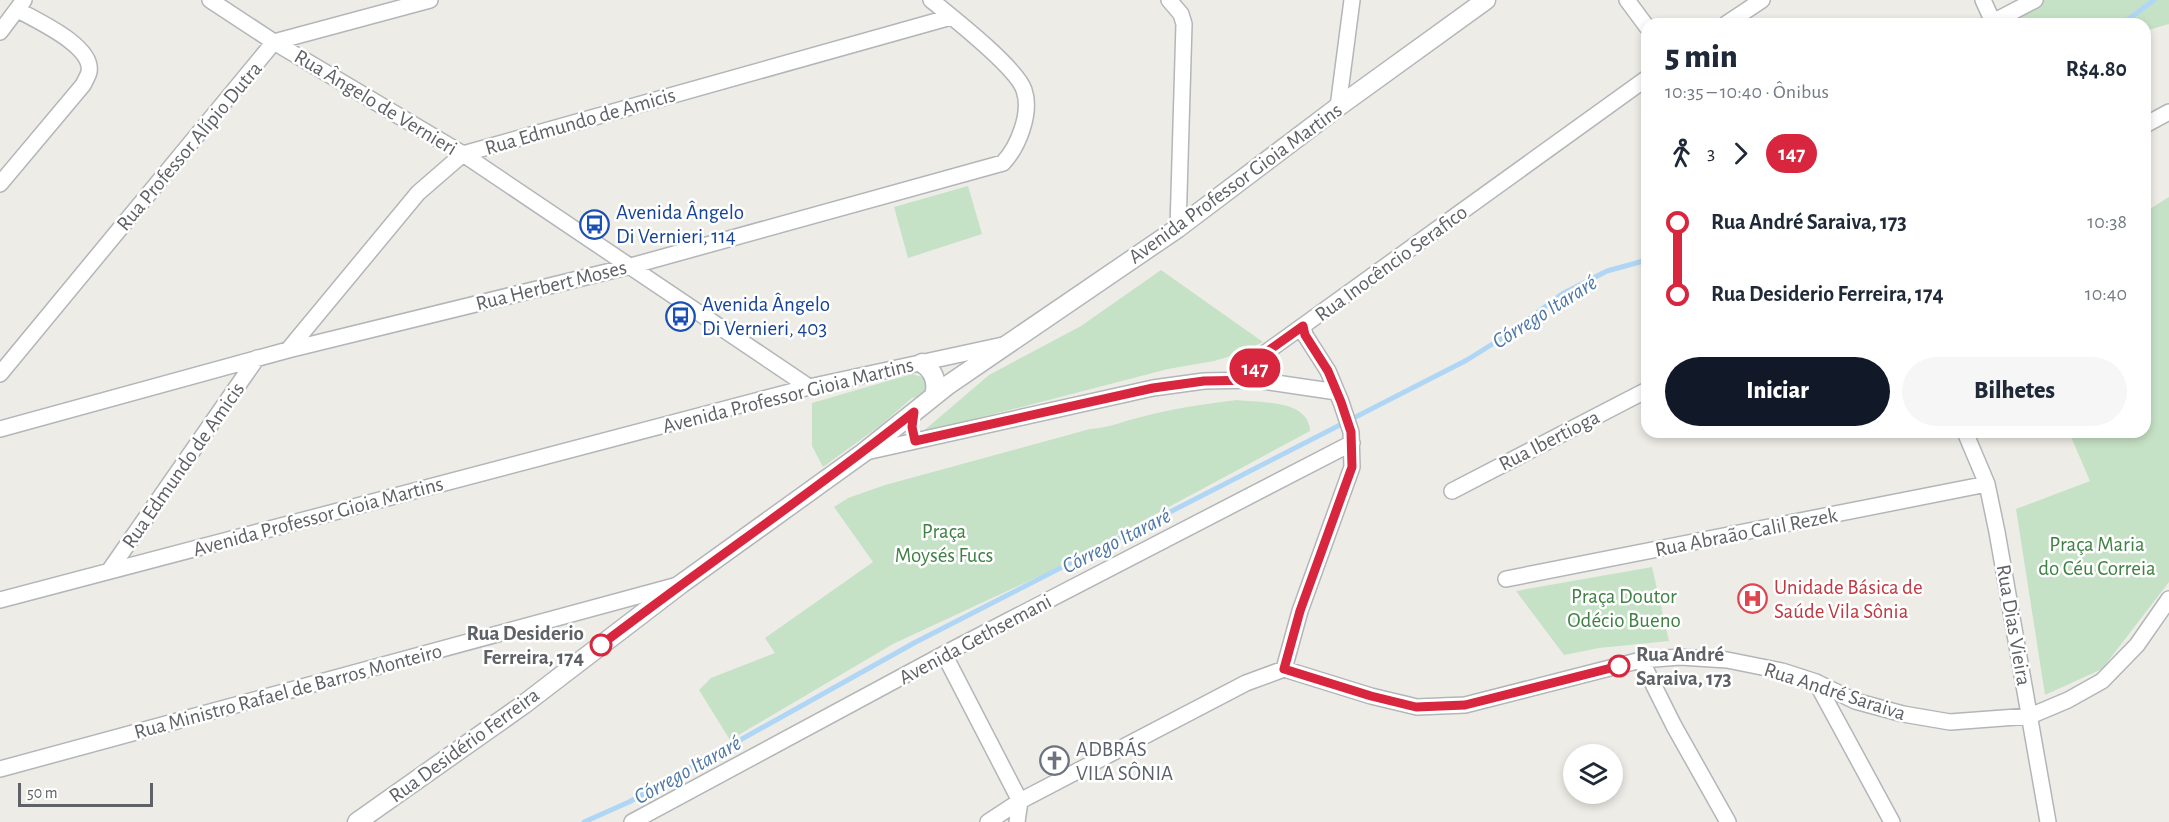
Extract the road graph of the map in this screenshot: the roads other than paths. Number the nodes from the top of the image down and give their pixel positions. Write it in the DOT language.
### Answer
graph roads {
  1 [pos="210,0"];
  2 [pos="430,0"];
  3 [pos="931,0"];
  4 [pos="1169,0"];
  5 [pos="1352,0"];
  6 [pos="1486,0"];
  7 [pos="1628,0"];
  8 [pos="1762,0"];
  9 [pos="1983,0"];
  10 [pos="2035,0"];
  11 [pos="21,5"];
  12 [pos="951,17"];
  13 [pos="1641,18"];
  14 [pos="1735,18"];
  15 [pos="1988,18"];
  16 [pos="2000,18"];
  17 [pos="0,32"];
  18 [pos="274,42"];
  19 [pos="1641,82"];
  20 [pos="1338,107"];
  21 [pos="2169,112"];
  22 [pos="2151,122"];
  23 [pos="463,154"];
  24 [pos="0,184"];
  25 [pos="1178,228"];
  26 [pos="631,266"];
  27 [pos="1303,326"];
  28 [pos="1004,345"];
  29 [pos="288,350"];
  30 [pos="257,358"];
  31 [pos="922,363"];
  32 [pos="1328,371"];
  33 [pos="0,374"];
  34 [pos="1256,380"];
  35 [pos="809,387"];
  36 [pos="1304,387"];
  37 [pos="1641,393"];
  38 [pos="934,396"];
  39 [pos="1339,397"];
  40 [pos="914,412"];
  41 [pos="0,429"];
  42 [pos="1352,438"];
  43 [pos="1968,438"];
  44 [pos="915,441"];
  45 [pos="863,453"];
  46 [pos="1987,484"];
  47 [pos="1452,491"];
  48 [pos="108,571"];
  49 [pos="1506,579"];
  50 [pos="681,584"];
  51 [pos="2169,599"];
  52 [pos="0,600"];
  53 [pos="944,654"];
  54 [pos="1641,660"];
  55 [pos="1284,669"];
  56 [pos="1816,682"];
  57 [pos="2030,716"];
  58 [pos="0,769"];
  59 [pos="1020,801"];
  60 [pos="635,821"];
  61 [pos="357,822"];
  62 [pos="988,822"];
  63 [pos="1017,822"];
  64 [pos="1728,822"];
  65 [pos="1892,822"];
  66 [pos="2048,822"];
  1 -- 18 [label="street, Rua Ângelo de Vernieri"];
  2 -- 18 [label="street, Rua Professor Alípio Dutra"];
  3 -- 12 [label="street, Rua Herbert Moses"];
  4 -- 25 [label="street"];
  5 -- 20 [label="street"];
  6 -- 20 [label="street, Avenida Professor Gioia Martins"];
  7 -- 13 [label="street"];
  8 -- 14 [label="street"];
  9 -- 15 [label="street"];
  10 -- 16 [label="street"];
  11 -- 17 [label="street"];
  11 -- 24 [label="street"];
  12 -- 23 [label="street, Rua Edmundo de Amicis"];
  12 -- 26 [label="street, Rua Herbert Moses"];
  18 -- 23 [label="street, Rua Ângelo de Vernieri"];
  18 -- 33 [label="street, Rua Professor Alípio Dutra"];
  19 -- 27 [label="street, Rua Inocêncio Serafico"];
  20 -- 25 [label="street, Avenida Professor Gioia Martins"];
  21 -- 22 [label="street"];
  23 -- 26 [label="street, Rua Ângelo de Vernieri"];
  23 -- 29 [label="street, Rua Edmundo de Amicis"];
  25 -- 28 [label="street, Avenida Professor Gioia Martins"];
  26 -- 29 [label="street, Rua Herbert Moses"];
  26 -- 35 [label="street, Rua Ângelo de Vernieri"];
  27 -- 32 [label="street"];
  27 -- 34 [label="street, Rua Inocêncio Serafico"];
  28 -- 31 [label="street, Avenida Professor Gioia Martins"];
  28 -- 38 [label="street, Rua Desidério Ferreira"];
  29 -- 30 [label="street, Rua Herbert Moses"];
  30 -- 41 [label="street, Rua Herbert Moses"];
  30 -- 48 [label="street, Rua Edmundo de Amicis"];
  31 -- 35 [label="street, Avenida Professor Gioia Martins"];
  31 -- 38 [label="street"];
  32 -- 36 [label="street"];
  32 -- 39 [label="street"];
  34 -- 36 [label="street"];
  34 -- 44 [label="street"];
  35 -- 48 [label="street, Avenida Professor Gioia Martins"];
  36 -- 39 [label="street"];
  37 -- 47 [label="street, Rua Ibertioga"];
  38 -- 40 [label="street, Rua Desidério Ferreira"];
  39 -- 42 [label="street"];
  40 -- 44 [label="street"];
  40 -- 45 [label="street, Rua Desidério Ferreira"];
  42 -- 53 [label="street, Avenida Gethsemani"];
  42 -- 55 [label="street"];
  43 -- 46 [label="street, Rua Dias Vieira"];
  44 -- 45 [label="street"];
  45 -- 50 [label="street, Rua Desidério Ferreira"];
  46 -- 49 [label="street, Rua Abraão Calil Rezek"];
  46 -- 57 [label="street, Rua Dias Vieira"];
  48 -- 52 [label="street, Avenida Professor Gioia Martins"];
  50 -- 58 [label="street, Rua Ministro Rafael de Barros Monteiro"];
  50 -- 61 [label="street, Rua Desidério Ferreira"];
  51 -- 57 [label="street, Rua André Saraiva"];
  53 -- 59 [label="street"];
  53 -- 60 [label="street, Avenida Gethsemani"];
  54 -- 55 [label="street, Rua André Saraiva"];
  54 -- 56 [label="street, Rua André Saraiva"];
  54 -- 64 [label="street"];
  55 -- 59 [label="street"];
  56 -- 57 [label="street, Rua André Saraiva"];
  56 -- 65 [label="street"];
  57 -- 66 [label="street, Rua Dias Vieira"];
  59 -- 62 [label="street"];
  59 -- 63 [label="street"];
}
